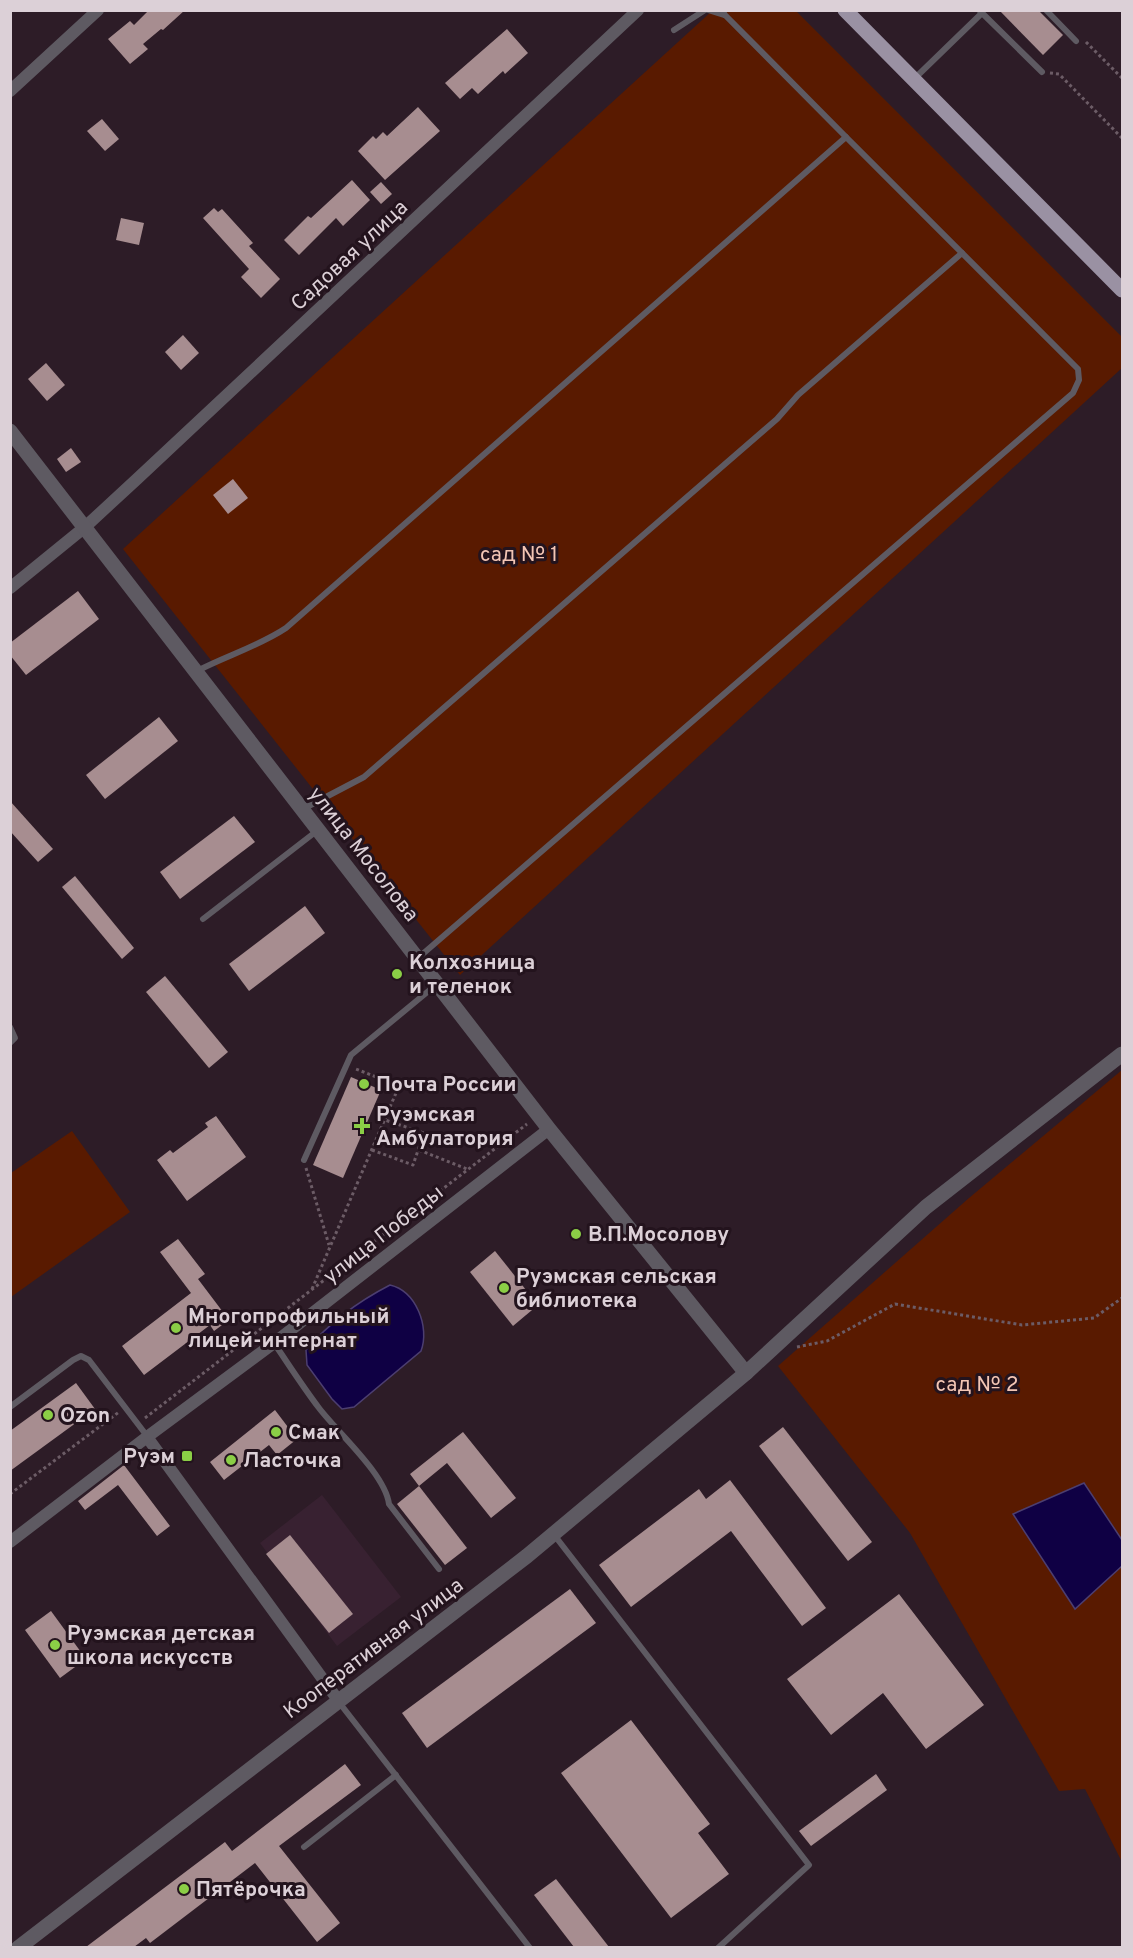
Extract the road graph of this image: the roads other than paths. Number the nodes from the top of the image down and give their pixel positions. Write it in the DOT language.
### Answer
graph roads {
  1 [pos="98,10"];
  2 [pos="638,10"];
  3 [pos="706,10"];
  4 [pos="846,10"];
  5 [pos="1046,10"];
  6 [pos="981,12"];
  7 [pos="723,13"];
  8 [pos="674,30"];
  9 [pos="1076,40"];
  10 [pos="1042,72"];
  11 [pos="914,79"];
  12 [pos="10,91"];
  13 [pos="846,137"];
  14 [pos="962,254"];
  15 [pos="1122,290"];
  16 [pos="10,431"];
  17 [pos="85,527"];
  18 [pos="10,588"];
  19 [pos="196,671"];
  20 [pos="303,809"];
  21 [pos="319,830"];
  22 [pos="203,920"];
  23 [pos="417,958"];
  24 [pos="437,984"];
  25 [pos="10,1027"];
  26 [pos="10,1043"];
  27 [pos="1122,1054"];
  28 [pos="549,1129"];
  29 [pos="304,1160"];
  30 [pos="274,1343"];
  31 [pos="746,1373"];
  32 [pos="10,1407"];
  33 [pos="147,1437"];
  34 [pos="553,1534"];
  35 [pos="10,1542"];
  36 [pos="439,1569"];
  37 [pos="338,1700"];
  38 [pos="396,1775"];
  39 [pos="304,1847"];
  40 [pos="18,1947"];
  41 [pos="530,1947"];
  42 [pos="718,1947"];
  1 -- 12 [label="street"];
  2 -- 17 [label="street, Садовая улица"];
  3 -- 7 [label="lane"];
  3 -- 8 [label="lane"];
  4 -- 11 [label="main road"];
  5 -- 9 [label="lane"];
  6 -- 10 [label="lane"];
  6 -- 11 [label="lane"];
  7 -- 13 [label="lane"];
  11 -- 15 [label="main road"];
  13 -- 14 [label="lane"];
  13 -- 19 [label="lane"];
  14 -- 20 [label="lane"];
  14 -- 23 [label="lane"];
  16 -- 17 [label="street, улица Мосолова"];
  17 -- 18 [label="street, Садовая улица"];
  17 -- 19 [label="street, улица Мосолова"];
  19 -- 20 [label="street, улица Мосолова"];
  20 -- 21 [label="street, улица Мосолова"];
  21 -- 22 [label="lane"];
  21 -- 23 [label="street, улица Мосолова"];
  23 -- 24 [label="street, улица Мосолова"];
  24 -- 28 [label="street, улица Мосолова"];
  24 -- 29 [label="lane"];
  25 -- 26 [label="lane"];
  27 -- 31 [label="street, Кооперативная улица"];
  28 -- 30 [label="street, улица Победы"];
  28 -- 31 [label="street, улица Мосолова"];
  30 -- 33 [label="street, улица Победы"];
  30 -- 36 [label="lane"];
  31 -- 34 [label="street, Кооперативная улица"];
  32 -- 33 [label="lane"];
  33 -- 35 [label="street, улица Победы"];
  33 -- 37 [label="street"];
  34 -- 37 [label="street, Кооперативная улица"];
  34 -- 42 [label="lane"];
  37 -- 38 [label="lane"];
  37 -- 40 [label="street, Кооперативная улица"];
  38 -- 39 [label="lane"];
  38 -- 41 [label="lane"];
}
